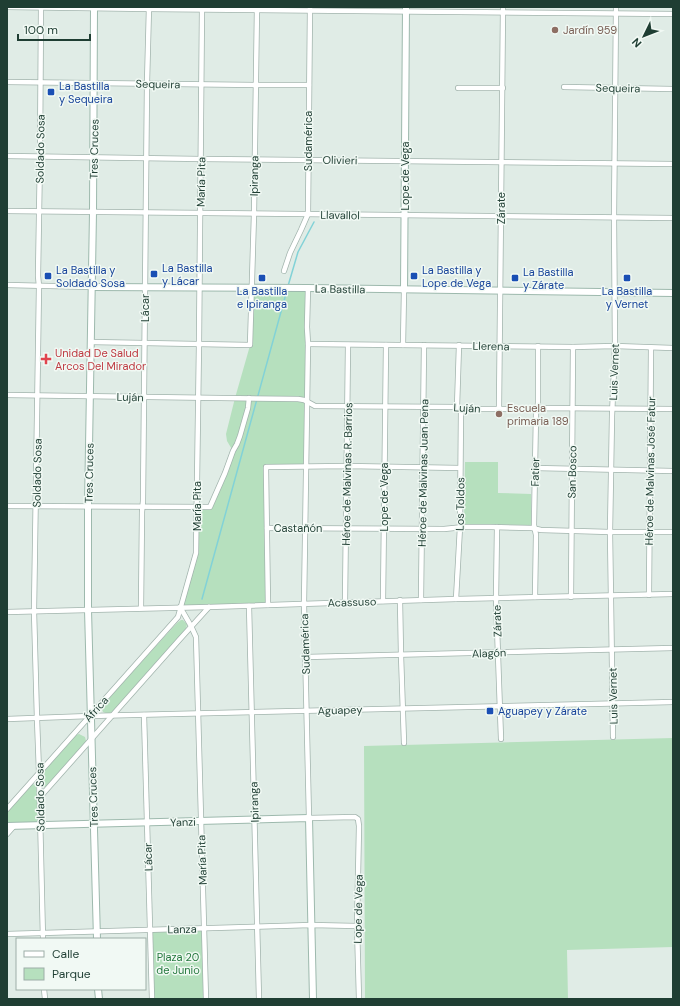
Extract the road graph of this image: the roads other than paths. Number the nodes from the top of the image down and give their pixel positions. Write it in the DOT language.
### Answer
graph roads {
  1 [pos="7,7"];
  2 [pos="41,7"];
  3 [pos="94,7"];
  4 [pos="503,7"];
  5 [pos="616,7"];
  6 [pos="150,8"];
  7 [pos="202,8"];
  8 [pos="257,8"];
  9 [pos="310,9"];
  10 [pos="406,9"];
  11 [pos="503,13"];
  12 [pos="616,13"];
  13 [pos="673,14"];
  14 [pos="7,82"];
  15 [pos="40,82"];
  16 [pos="94,82"];
  17 [pos="147,83"];
  18 [pos="201,84"];
  19 [pos="256,85"];
  20 [pos="309,85"];
  21 [pos="564,87"];
  22 [pos="458,88"];
  23 [pos="502,88"];
  24 [pos="616,88"];
  25 [pos="673,89"];
  26 [pos="7,156"];
  27 [pos="40,156"];
  28 [pos="94,157"];
  29 [pos="147,158"];
  30 [pos="201,159"];
  31 [pos="254,160"];
  32 [pos="308,160"];
  33 [pos="405,161"];
  34 [pos="501,162"];
  35 [pos="615,163"];
  36 [pos="673,164"];
  37 [pos="7,211"];
  38 [pos="39,211"];
  39 [pos="93,212"];
  40 [pos="146,212"];
  41 [pos="200,213"];
  42 [pos="254,214"];
  43 [pos="308,214"];
  44 [pos="405,215"];
  45 [pos="501,216"];
  46 [pos="614,217"];
  47 [pos="673,218"];
  48 [pos="284,271"];
  49 [pos="7,285"];
  50 [pos="39,286"];
  51 [pos="92,287"];
  52 [pos="145,288"];
  53 [pos="200,288"];
  54 [pos="252,288"];
  55 [pos="308,288"];
  56 [pos="404,290"];
  57 [pos="500,291"];
  58 [pos="615,292"];
  59 [pos="673,293"];
  60 [pos="91,342"];
  61 [pos="145,342"];
  62 [pos="199,343"];
  63 [pos="308,344"];
  64 [pos="348,345"];
  65 [pos="386,345"];
  66 [pos="403,345"];
  67 [pos="424,345"];
  68 [pos="459,345"];
  69 [pos="500,346"];
  70 [pos="538,346"];
  71 [pos="615,346"];
  72 [pos="573,347"];
  73 [pos="651,348"];
  74 [pos="673,348"];
  75 [pos="7,395"];
  76 [pos="38,395"];
  77 [pos="91,395"];
  78 [pos="144,397"];
  79 [pos="198,397"];
  80 [pos="251,398"];
  81 [pos="307,402"];
  82 [pos="347,406"];
  83 [pos="385,406"];
  84 [pos="424,407"];
  85 [pos="459,408"];
  86 [pos="537,408"];
  87 [pos="573,408"];
  88 [pos="499,409"];
  89 [pos="613,409"];
  90 [pos="650,409"];
  91 [pos="673,409"];
  92 [pos="347,466"];
  93 [pos="306,467"];
  94 [pos="384,467"];
  95 [pos="422,467"];
  96 [pos="460,468"];
  97 [pos="535,468"];
  98 [pos="572,469"];
  99 [pos="612,470"];
  100 [pos="650,470"];
  101 [pos="673,471"];
  102 [pos="7,506"];
  103 [pos="36,506"];
  104 [pos="88,506"];
  105 [pos="143,506"];
  106 [pos="196,507"];
  107 [pos="460,527"];
  108 [pos="496,527"];
  109 [pos="267,528"];
  110 [pos="305,528"];
  111 [pos="346,528"];
  112 [pos="384,528"];
  113 [pos="422,528"];
  114 [pos="535,529"];
  115 [pos="571,530"];
  116 [pos="650,531"];
  117 [pos="610,532"];
  118 [pos="673,532"];
  119 [pos="673,594"];
  120 [pos="648,595"];
  121 [pos="611,596"];
  122 [pos="535,597"];
  123 [pos="571,597"];
  124 [pos="456,599"];
  125 [pos="496,599"];
  126 [pos="400,600"];
  127 [pos="422,600"];
  128 [pos="383,601"];
  129 [pos="345,603"];
  130 [pos="304,604"];
  131 [pos="268,605"];
  132 [pos="249,606"];
  133 [pos="180,607"];
  134 [pos="209,607"];
  135 [pos="141,608"];
  136 [pos="88,610"];
  137 [pos="34,611"];
  138 [pos="7,612"];
  139 [pos="191,626"];
  140 [pos="673,648"];
  141 [pos="612,649"];
  142 [pos="498,652"];
  143 [pos="401,655"];
  144 [pos="306,657"];
  145 [pos="673,702"];
  146 [pos="613,704"];
  147 [pos="500,706"];
  148 [pos="403,708"];
  149 [pos="306,711"];
  150 [pos="251,713"];
  151 [pos="198,714"];
  152 [pos="90,716"];
  153 [pos="113,716"];
  154 [pos="144,716"];
  155 [pos="7,719"];
  156 [pos="37,719"];
  157 [pos="613,737"];
  158 [pos="502,739"];
  159 [pos="91,740"];
  160 [pos="404,743"];
  161 [pos="39,772"];
  162 [pos="40,797"];
  163 [pos="7,809"];
  164 [pos="308,818"];
  165 [pos="358,819"];
  166 [pos="255,820"];
  167 [pos="201,822"];
  168 [pos="147,823"];
  169 [pos="94,824"];
  170 [pos="10,826"];
  171 [pos="40,826"];
  172 [pos="7,834"];
  173 [pos="311,925"];
  174 [pos="357,926"];
  175 [pos="258,927"];
  176 [pos="204,928"];
  177 [pos="150,929"];
  178 [pos="97,932"];
  179 [pos="42,933"];
  180 [pos="7,934"];
  181 [pos="42,938"];
  182 [pos="97,938"];
  183 [pos="152,999"];
  184 [pos="206,999"];
  185 [pos="259,999"];
  186 [pos="313,999"];
  187 [pos="359,999"];
  1 -- 2 [label="street"];
  2 -- 3 [label="street"];
  2 -- 15 [label="street, Soldado Sosa"];
  3 -- 6 [label="street"];
  3 -- 16 [label="street, Tres Cruces"];
  4 -- 11 [label="street, Zárate"];
  5 -- 12 [label="street, Luis Vernet"];
  6 -- 7 [label="street"];
  6 -- 17 [label="street, Lácar"];
  7 -- 8 [label="street"];
  7 -- 18 [label="street, María Pita"];
  8 -- 9 [label="street"];
  8 -- 19 [label="street, Ipiranga"];
  9 -- 10 [label="street"];
  9 -- 20 [label="street, Sudamérica"];
  10 -- 11 [label="street"];
  10 -- 33 [label="street, Lope de Vega"];
  11 -- 12 [label="street"];
  11 -- 23 [label="street, Zárate"];
  12 -- 13 [label="street"];
  12 -- 24 [label="street, Luis Vernet"];
  14 -- 15 [label="street, Sequeira"];
  15 -- 16 [label="street, Sequeira"];
  15 -- 27 [label="street, Soldado Sosa"];
  16 -- 17 [label="street, Sequeira"];
  16 -- 28 [label="street, Tres Cruces"];
  17 -- 18 [label="street, Sequeira"];
  17 -- 29 [label="street, Lácar"];
  18 -- 19 [label="street, Sequeira"];
  18 -- 30 [label="street, María Pita"];
  19 -- 20 [label="street, Sequeira"];
  19 -- 31 [label="street, Ipiranga"];
  20 -- 32 [label="street, Sudamérica"];
  21 -- 24 [label="street, Sequeira"];
  22 -- 23 [label="street"];
  23 -- 34 [label="street, Zárate"];
  24 -- 25 [label="street, Sequeira"];
  24 -- 35 [label="street, Luis Vernet"];
  26 -- 27 [label="street, Olivieri"];
  27 -- 28 [label="street, Olivieri"];
  27 -- 38 [label="street, Soldado Sosa"];
  28 -- 29 [label="street, Olivieri"];
  28 -- 39 [label="street, Tres Cruces"];
  29 -- 30 [label="street, Olivieri"];
  29 -- 40 [label="street, Lácar"];
  30 -- 31 [label="street, Olivieri"];
  30 -- 41 [label="street, María Pita"];
  31 -- 32 [label="street, Olivieri"];
  31 -- 42 [label="street, Ipiranga"];
  32 -- 33 [label="street, Olivieri"];
  32 -- 43 [label="street, Sudamérica"];
  33 -- 34 [label="street, Olivieri"];
  33 -- 44 [label="street, Lope de Vega"];
  34 -- 35 [label="street, Olivieri"];
  34 -- 45 [label="street, Zárate"];
  35 -- 36 [label="street, Olivieri"];
  35 -- 46 [label="street, Luis Vernet"];
  37 -- 38 [label="street, Llavallol"];
  38 -- 39 [label="street, Llavallol"];
  38 -- 50 [label="street, Soldado Sosa"];
  39 -- 40 [label="street, Llavallol"];
  39 -- 51 [label="street, Tres Cruces"];
  40 -- 41 [label="street, Llavallol"];
  40 -- 52 [label="street, Lácar"];
  41 -- 42 [label="street, Llavallol"];
  41 -- 53 [label="street, María Pita"];
  42 -- 43 [label="street, Llavallol"];
  42 -- 54 [label="street, Ipiranga"];
  43 -- 44 [label="street, Llavallol"];
  43 -- 48 [label="street, Sudamérica"];
  44 -- 45 [label="street, Llavallol"];
  44 -- 56 [label="street, Lope de Vega"];
  45 -- 46 [label="street, Llavallol"];
  45 -- 57 [label="street, Zárate"];
  46 -- 47 [label="street, Llavallol"];
  46 -- 58 [label="street, Luis Vernet"];
  49 -- 50 [label="street, La Bastilla"];
  50 -- 51 [label="street, La Bastilla"];
  50 -- 76 [label="street, Soldado Sosa"];
  51 -- 52 [label="street, La Bastilla"];
  51 -- 60 [label="street, Tres Cruces"];
  52 -- 53 [label="street, La Bastilla"];
  52 -- 61 [label="street, Lácar"];
  53 -- 54 [label="street, La Bastilla"];
  53 -- 62 [label="street, María Pita"];
  54 -- 55 [label="street, La Bastilla"];
  54 -- 62 [label="street, Ipiranga"];
  55 -- 56 [label="street, La Bastilla"];
  55 -- 63 [label="street, Sudamérica"];
  56 -- 57 [label="street, La Bastilla"];
  56 -- 66 [label="street, Lope de Vega"];
  57 -- 58 [label="street, La Bastilla"];
  57 -- 69 [label="street, Zárate"];
  58 -- 59 [label="street, La Bastilla"];
  58 -- 71 [label="street, Luis Vernet"];
  60 -- 61 [label="street"];
  60 -- 77 [label="street, Tres Cruces"];
  61 -- 62 [label="street"];
  61 -- 78 [label="street, Lácar"];
  62 -- 79 [label="street, María Pita"];
  63 -- 64 [label="street, Llerena"];
  63 -- 81 [label="street, Sudamérica"];
  64 -- 65 [label="street, Llerena"];
  64 -- 82 [label="street, Héroe de Malvinas R. Barrios"];
  65 -- 66 [label="street, Llerena"];
  65 -- 83 [label="street, Lope de Vega"];
  66 -- 67 [label="street, Llerena"];
  67 -- 68 [label="street, Llerena"];
  67 -- 84 [label="street, Héroe de Malvinas Juan Pena"];
  68 -- 69 [label="street, Llerena"];
  68 -- 85 [label="street, Los Toldos"];
  69 -- 70 [label="street, Llerena"];
  69 -- 88 [label="street, Zárate"];
  70 -- 72 [label="street, Llerena"];
  70 -- 86 [label="street, Fatier"];
  71 -- 72 [label="street, Llerena"];
  71 -- 73 [label="street, Llerena"];
  71 -- 89 [label="street, Luis Vernet"];
  72 -- 87 [label="street, San Bosco"];
  73 -- 74 [label="street, Llerena"];
  73 -- 90 [label="street, Héroe de Malvinas José Fatur"];
  75 -- 76 [label="street, Luján"];
  76 -- 77 [label="street, Luján"];
  76 -- 103 [label="street, Soldado Sosa"];
  77 -- 78 [label="street, Luján"];
  77 -- 104 [label="street, Tres Cruces"];
  78 -- 79 [label="street, Luján"];
  78 -- 105 [label="street, Lácar"];
  79 -- 80 [label="street, Luján"];
  79 -- 106 [label="street, María Pita"];
  80 -- 81 [label="street, Luján"];
  80 -- 106 [label="street"];
  81 -- 82 [label="street, Luján"];
  81 -- 93 [label="street, Sudamérica"];
  82 -- 83 [label="street, Luján"];
  82 -- 92 [label="street, Héroe de Malvinas R. Barrios"];
  83 -- 84 [label="street, Luján"];
  83 -- 94 [label="street, Lope de Vega"];
  84 -- 85 [label="street, Luján"];
  84 -- 95 [label="street, Héroe de Malvinas Juan Pena"];
  85 -- 88 [label="street, Luján"];
  85 -- 96 [label="street, Los Toldos"];
  86 -- 87 [label="street, Luján"];
  86 -- 88 [label="street, Luján"];
  86 -- 97 [label="street, Fatier"];
  87 -- 89 [label="street, Luján"];
  87 -- 98 [label="street, San Bosco"];
  89 -- 90 [label="street, Luján"];
  89 -- 99 [label="street, Luis Vernet"];
  90 -- 91 [label="street, Luján"];
  90 -- 100 [label="street, Héroe de Malvinas José Fatur"];
  92 -- 93 [label="street"];
  92 -- 94 [label="street"];
  92 -- 111 [label="street, Héroe de Malvinas R. Barrios"];
  93 -- 109 [label="street"];
  93 -- 110 [label="street, Sudamérica"];
  94 -- 95 [label="street"];
  94 -- 112 [label="street, Lope de Vega"];
  95 -- 96 [label="street"];
  95 -- 113 [label="street, Héroe de Malvinas Juan Pena"];
  96 -- 107 [label="street, Los Toldos"];
  97 -- 98 [label="street"];
  97 -- 114 [label="street, Fatier"];
  98 -- 99 [label="street"];
  98 -- 115 [label="street, San Bosco"];
  99 -- 100 [label="street"];
  99 -- 117 [label="street, Luis Vernet"];
  100 -- 101 [label="street"];
  100 -- 116 [label="street, Héroe de Malvinas José Fatur"];
  102 -- 103 [label="street"];
  103 -- 104 [label="street"];
  103 -- 137 [label="street, Soldado Sosa"];
  104 -- 105 [label="street"];
  104 -- 136 [label="street, Tres Cruces"];
  105 -- 106 [label="street"];
  105 -- 135 [label="street, Lácar"];
  106 -- 133 [label="street, María Pita"];
  107 -- 108 [label="street, Castañón"];
  107 -- 113 [label="street, Castañón"];
  107 -- 124 [label="street, Los Toldos"];
  108 -- 114 [label="street, Castañón"];
  108 -- 125 [label="street, Zárate"];
  109 -- 110 [label="street, Castañón"];
  109 -- 131 [label="street"];
  110 -- 111 [label="street, Castañón"];
  110 -- 130 [label="street, Sudamérica"];
  111 -- 112 [label="street, Castañón"];
  111 -- 129 [label="street, Héroe de Malvinas R. Barrios"];
  112 -- 113 [label="street, Castañón"];
  112 -- 128 [label="street, Lope de Vega"];
  113 -- 127 [label="street, Héroe de Malvinas Juan Pena"];
  114 -- 115 [label="street, Castañón"];
  114 -- 122 [label="street, Fatier"];
  115 -- 117 [label="street, Castañón"];
  115 -- 123 [label="street, San Bosco"];
  116 -- 117 [label="street, Castañón"];
  116 -- 118 [label="street, Castañón"];
  116 -- 120 [label="street, Héroe de Malvinas José Fatur"];
  117 -- 121 [label="street, Luis Vernet"];
  119 -- 120 [label="street, Acassuso"];
  120 -- 121 [label="street, Acassuso"];
  121 -- 123 [label="street, Acassuso"];
  121 -- 141 [label="street, Luis Vernet"];
  122 -- 123 [label="street, Acassuso"];
  122 -- 125 [label="street, Acassuso"];
  124 -- 125 [label="street, Acassuso"];
  124 -- 127 [label="street, Acassuso"];
  125 -- 142 [label="street, Zárate"];
  126 -- 127 [label="street, Acassuso"];
  126 -- 128 [label="street, Acassuso"];
  126 -- 143 [label="street"];
  128 -- 129 [label="street, Acassuso"];
  129 -- 130 [label="street, Acassuso"];
  130 -- 131 [label="street, Acassuso"];
  130 -- 144 [label="street, Sudamérica"];
  131 -- 132 [label="street, Acassuso"];
  132 -- 134 [label="street, Acassuso"];
  132 -- 150 [label="street, Ipiranga"];
  133 -- 134 [label="street, Acassuso"];
  133 -- 135 [label="street, Acassuso"];
  133 -- 139 [label="street, María Pita"];
  133 -- 152 [label="street, África"];
  134 -- 139 [label="street, África"];
  135 -- 136 [label="street, Acassuso"];
  136 -- 137 [label="street, Acassuso"];
  136 -- 152 [label="street, Tres Cruces"];
  137 -- 138 [label="street, Acassuso"];
  137 -- 156 [label="street, Soldado Sosa"];
  139 -- 151 [label="street, María Pita"];
  139 -- 153 [label="street, África"];
  140 -- 141 [label="street, Alagón"];
  141 -- 142 [label="street, Alagón"];
  141 -- 146 [label="street, Luis Vernet"];
  142 -- 143 [label="street, Alagón"];
  142 -- 147 [label="street, Zárate"];
  143 -- 144 [label="street, Alagón"];
  143 -- 148 [label="street"];
  144 -- 149 [label="street, Sudamérica"];
  145 -- 146 [label="street, Aguapey"];
  146 -- 147 [label="street, Aguapey"];
  146 -- 157 [label="street, Luis Vernet"];
  147 -- 148 [label="street, Aguapey"];
  147 -- 158 [label="street, Zárate"];
  148 -- 149 [label="street, Aguapey"];
  148 -- 160 [label="street"];
  149 -- 150 [label="street, Aguapey"];
  149 -- 164 [label="street, Sudamérica"];
  150 -- 151 [label="street, Aguapey"];
  150 -- 166 [label="street, Ipiranga"];
  151 -- 154 [label="street, Aguapey"];
  151 -- 167 [label="street, María Pita"];
  152 -- 153 [label="street, Aguapey"];
  152 -- 156 [label="street, Aguapey"];
  152 -- 159 [label="street, Tres Cruces"];
  152 -- 161 [label="street, África"];
  153 -- 154 [label="street, Aguapey"];
  153 -- 159 [label="street, África"];
  154 -- 168 [label="street, Lácar"];
  155 -- 156 [label="street, Aguapey"];
  156 -- 161 [label="street, Soldado Sosa"];
  159 -- 162 [label="street, África"];
  159 -- 169 [label="street, Tres Cruces"];
  161 -- 162 [label="street, Soldado Sosa"];
  161 -- 163 [label="street, África"];
  162 -- 171 [label="street, Soldado Sosa"];
  164 -- 165 [label="street, Yanzi"];
  164 -- 166 [label="street, Yanzi"];
  164 -- 173 [label="street, Sudamérica"];
  165 -- 174 [label="street, Lope de Vega"];
  166 -- 167 [label="street, Yanzi"];
  166 -- 175 [label="street, Ipiranga"];
  167 -- 168 [label="street, Yanzi"];
  167 -- 176 [label="street, María Pita"];
  168 -- 169 [label="street, Yanzi"];
  168 -- 177 [label="street, Lácar"];
  169 -- 171 [label="street, Yanzi"];
  169 -- 178 [label="street, Tres Cruces"];
  170 -- 171 [label="street, Yanzi"];
  170 -- 172 [label="street"];
  171 -- 179 [label="street, Soldado Sosa"];
  173 -- 174 [label="street, Lanza"];
  173 -- 175 [label="street, Lanza"];
  173 -- 186 [label="street, Sudamérica"];
  174 -- 187 [label="street, Lope de Vega"];
  175 -- 176 [label="street, Lanza"];
  175 -- 185 [label="street, Ipiranga"];
  176 -- 177 [label="street, Lanza"];
  176 -- 184 [label="street, María Pita"];
  177 -- 178 [label="street, Lanza"];
  177 -- 183 [label="street, Lácar"];
  178 -- 179 [label="street, Lanza"];
  178 -- 182 [label="street, Tres Cruces"];
  179 -- 180 [label="street, Lanza"];
  179 -- 181 [label="street, Soldado Sosa"];
}
